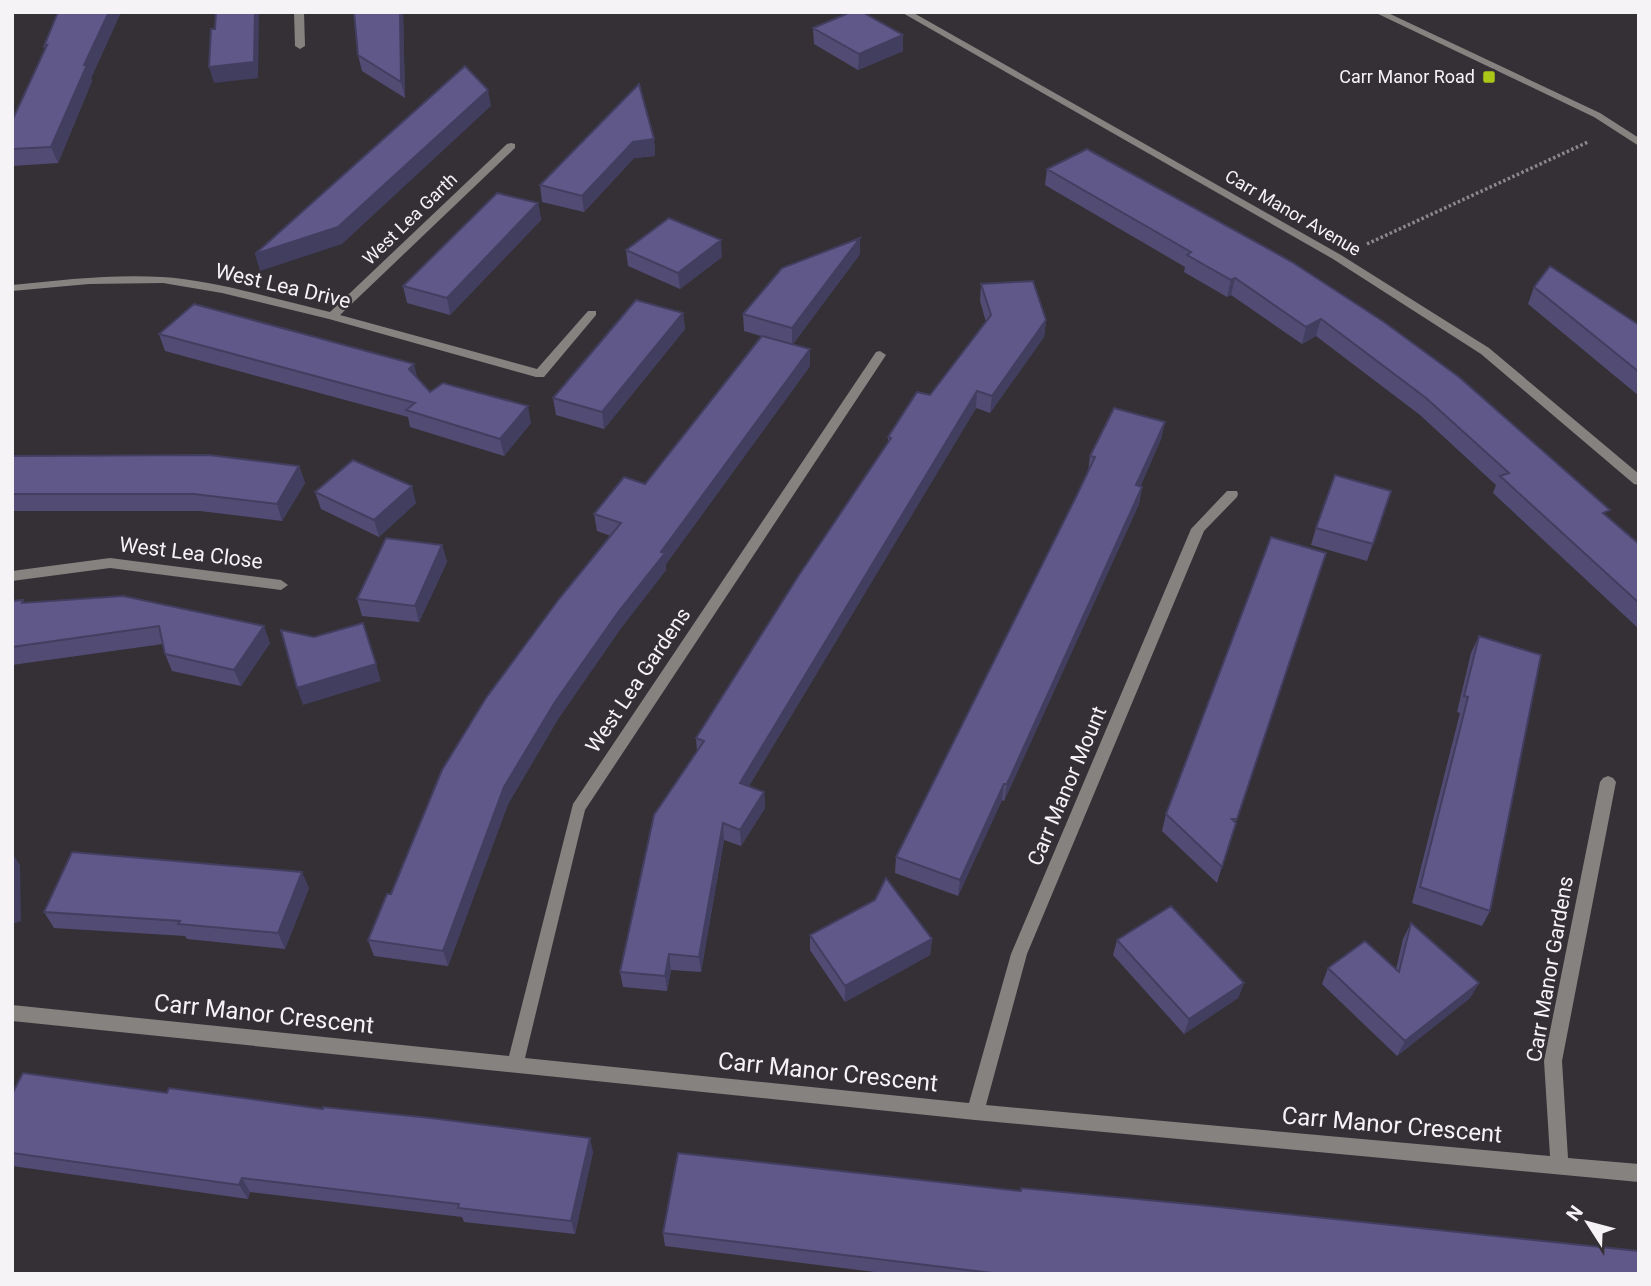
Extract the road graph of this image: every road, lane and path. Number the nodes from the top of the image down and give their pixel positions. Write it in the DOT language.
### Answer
graph roads {
  1 [pos="299,12"];
  2 [pos="905,12"];
  3 [pos="1378,12"];
  4 [pos="300,46"];
  5 [pos="1617,128"];
  6 [pos="1639,143"];
  7 [pos="511,146"];
  8 [pos="1337,257"];
  9 [pos="12,288"];
  10 [pos="592,313"];
  11 [pos="332,316"];
  12 [pos="880,355"];
  13 [pos="1639,481"];
  14 [pos="1232,494"];
  15 [pos="12,576"];
  16 [pos="281,585"];
  17 [pos="1608,782"];
  18 [pos="12,1013"];
  19 [pos="515,1065"];
  20 [pos="975,1112"];
  21 [pos="1560,1166"];
  22 [pos="1639,1173"];
  1 -- 4 [label="street"];
  2 -- 8 [label="street, Carr Manor Avenue"];
  3 -- 5 [label="street"];
  5 -- 6 [label="street"];
  5 -- 8 [label="path"];
  7 -- 11 [label="street, West Lea Garth"];
  8 -- 13 [label="street, Carr Manor Avenue"];
  9 -- 11 [label="street, West Lea Drive"];
  10 -- 11 [label="street, West Lea Drive"];
  12 -- 19 [label="street, West Lea Gardens"];
  14 -- 20 [label="street, Carr Manor Mount"];
  15 -- 16 [label="street, West Lea Close"];
  17 -- 21 [label="street, Carr Manor Gardens"];
  18 -- 19 [label="street, Carr Manor Crescent"];
  19 -- 20 [label="street, Carr Manor Crescent"];
  20 -- 21 [label="street, Carr Manor Crescent"];
  21 -- 22 [label="street, Carr Manor Crescent"];
}
